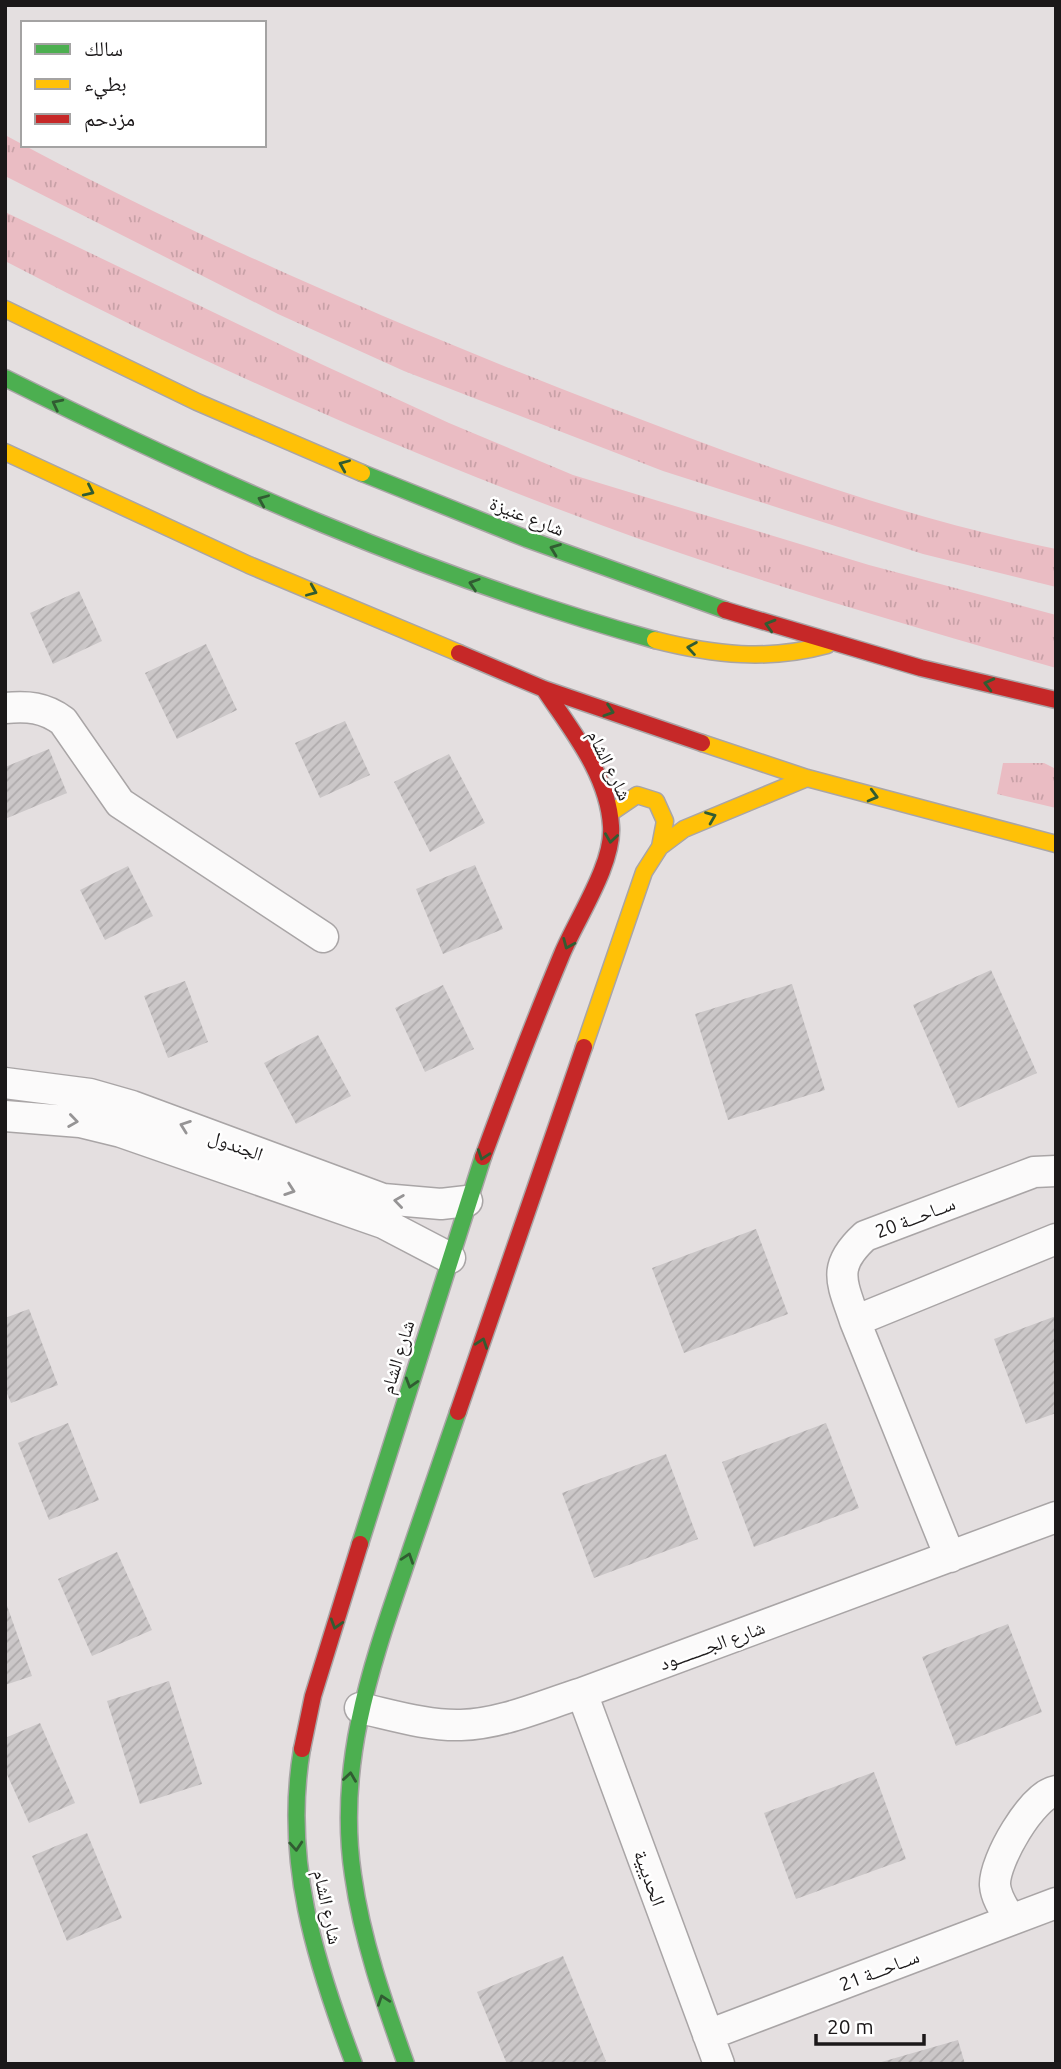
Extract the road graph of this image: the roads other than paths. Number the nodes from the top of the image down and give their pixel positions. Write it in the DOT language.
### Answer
graph roads {
  1 [pos="5,309"];
  2 [pos="5,379"];
  3 [pos="5,452"];
  4 [pos="832,643"];
  5 [pos="544,689"];
  6 [pos="1056,700"];
  7 [pos="5,708"];
  8 [pos="807,778"];
  9 [pos="612,812"];
  10 [pos="1056,844"];
  11 [pos="660,847"];
  12 [pos="323,937"];
  13 [pos="5,1083"];
  14 [pos="5,1116"];
  15 [pos="1056,1171"];
  16 [pos="467,1201"];
  17 [pos="1056,1239"];
  18 [pos="450,1258"];
  19 [pos="855,1321"];
  20 [pos="1056,1517"];
  21 [pos="950,1557"];
  22 [pos="582,1693"];
  23 [pos="360,1708"];
  24 [pos="1056,1791"];
  25 [pos="1056,1903"];
  26 [pos="1011,1920"];
  27 [pos="708,2035"];
  28 [pos="354,2064"];
  29 [pos="406,2064"];
  30 [pos="719,2064"];
  4 -- 1 [label="main road, شارع عنيزة, one-way"];
  4 -- 2 [label="main road, one-way"];
  3 -- 5 [label="main road, one-way"];
  6 -- 4 [label="main road, شارع عنيزة, one-way"];
  5 -- 8 [label="main road, one-way"];
  5 -- 9 [label="main road, شارع الشام"];
  7 -- 12 [label="street"];
  8 -- 10 [label="main road, one-way"];
  11 -- 8 [label="main road, شارع الشام, one-way"];
  9 -- 11 [label="main road"];
  9 -- 16 [label="main road, شارع الشام, one-way"];
  23 -- 11 [label="main road, شارع الشام, one-way"];
  16 -- 13 [label="street, الجندول, one-way"];
  14 -- 18 [label="street, الجندول, one-way"];
  15 -- 19 [label="street, ســاحـــة 20"];
  16 -- 18 [label="main road, شارع الشام"];
  17 -- 19 [label="street"];
  18 -- 28 [label="main road, شارع الشام, one-way"];
  19 -- 21 [label="street, ســاحـــة 20"];
  20 -- 21 [label="street, شارع الجــــــــود"];
  21 -- 22 [label="street, شارع الجــــــــود"];
  22 -- 23 [label="street, شارع الجــــــــود"];
  22 -- 27 [label="street, الحديبية"];
  29 -- 23 [label="main road, شارع الشام, one-way"];
  24 -- 26 [label="street"];
  25 -- 26 [label="street, ســاحـــة 21"];
  26 -- 27 [label="street, ســاحـــة 21"];
  27 -- 30 [label="street, الحديبية"];
}
